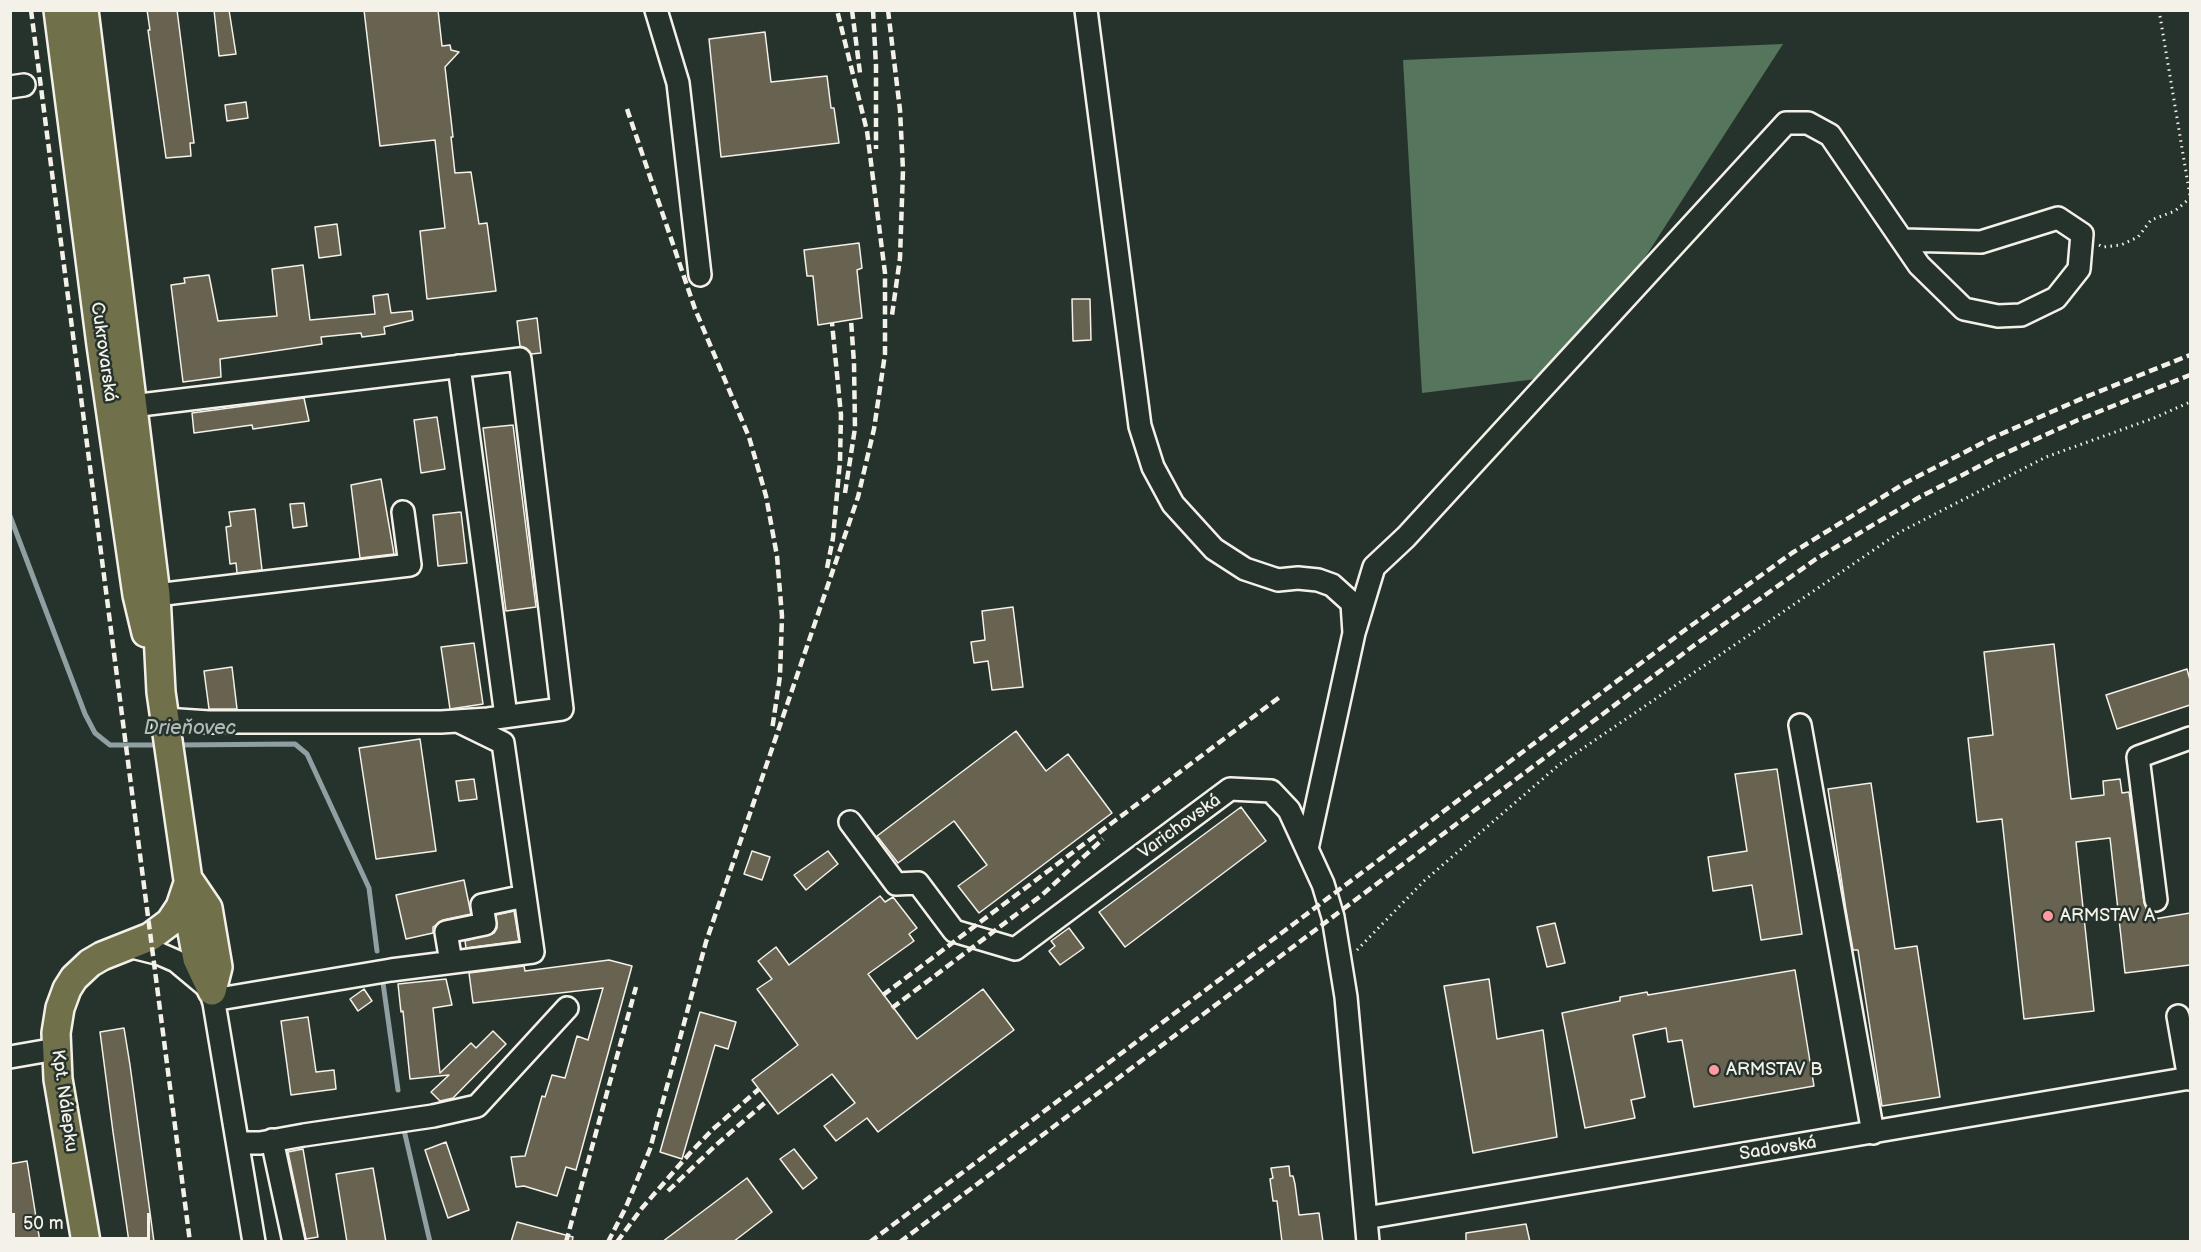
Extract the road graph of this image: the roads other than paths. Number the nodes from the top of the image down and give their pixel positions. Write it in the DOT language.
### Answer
graph roads {
  1 [pos="58,10"];
  2 [pos="84,10"];
  3 [pos="656,10"];
  4 [pos="1086,10"];
  5 [pos="1902,240"];
  6 [pos="700,275"];
  7 [pos="459,366"];
  8 [pos="132,406"];
  9 [pos="404,512"];
  10 [pos="156,595"];
  11 [pos="1354,633"];
  12 [pos="160,692"];
  13 [pos="506,716"];
  14 [pos="457,721"];
  15 [pos="1800,725"];
  16 [pos="166,735"];
  17 [pos="2190,738"];
  18 [pos="850,822"];
  19 [pos="1307,849"];
  20 [pos="188,880"];
  21 [pos="525,896"];
  22 [pos="2156,900"];
  23 [pos="128,946"];
  24 [pos="451,962"];
  25 [pos="212,995"];
  26 [pos="567,1008"];
  27 [pos="2184,1029"];
  28 [pos="56,1049"];
  29 [pos="10,1056"];
  30 [pos="2190,1078"];
  31 [pos="1873,1133"];
  32 [pos="272,1140"];
  33 [pos="238,1143"];
  34 [pos="1366,1218"];
  35 [pos="86,1242"];
  36 [pos="254,1242"];
  37 [pos="294,1242"];
  38 [pos="1368,1242"];
  1 -- 12 [label="main road, Cukrovarská"];
  2 -- 8 [label="main road, Cukrovarská"];
  3 -- 6 [label="street"];
  4 -- 11 [label="street"];
  5 -- 5 [label="street"];
  5 -- 11 [label="street"];
  7 -- 8 [label="street"];
  7 -- 13 [label="street"];
  7 -- 13 [label="street"];
  8 -- 10 [label="main road, Cukrovarská"];
  9 -- 10 [label="street"];
  10 -- 12 [label="main road, Cukrovarská"];
  11 -- 19 [label="street"];
  12 -- 16 [label="main road, Cukrovarská"];
  13 -- 14 [label="street"];
  14 -- 16 [label="street"];
  14 -- 21 [label="street"];
  15 -- 31 [label="street"];
  16 -- 20 [label="main road, Cukrovarská"];
  17 -- 22 [label="street"];
  18 -- 19 [label="street, Varichovská"];
  19 -- 34 [label="street, Varichovská"];
  20 -- 23 [label="main road, Kpt. Nálepku"];
  20 -- 25 [label="main road, Cukrovarská"];
  21 -- 24 [label="street"];
  21 -- 24 [label="street"];
  23 -- 25 [label="street"];
  23 -- 28 [label="main road, Kpt. Nálepku"];
  24 -- 25 [label="street"];
  25 -- 33 [label="street"];
  26 -- 32 [label="street"];
  27 -- 30 [label="street"];
  28 -- 29 [label="street"];
  28 -- 35 [label="main road, Kpt. Nálepku"];
  30 -- 31 [label="street, Sadovská"];
  31 -- 34 [label="street, Sadovská"];
  32 -- 33 [label="street"];
  32 -- 37 [label="street"];
  33 -- 36 [label="street"];
  34 -- 38 [label="street, Varichovská"];
}
